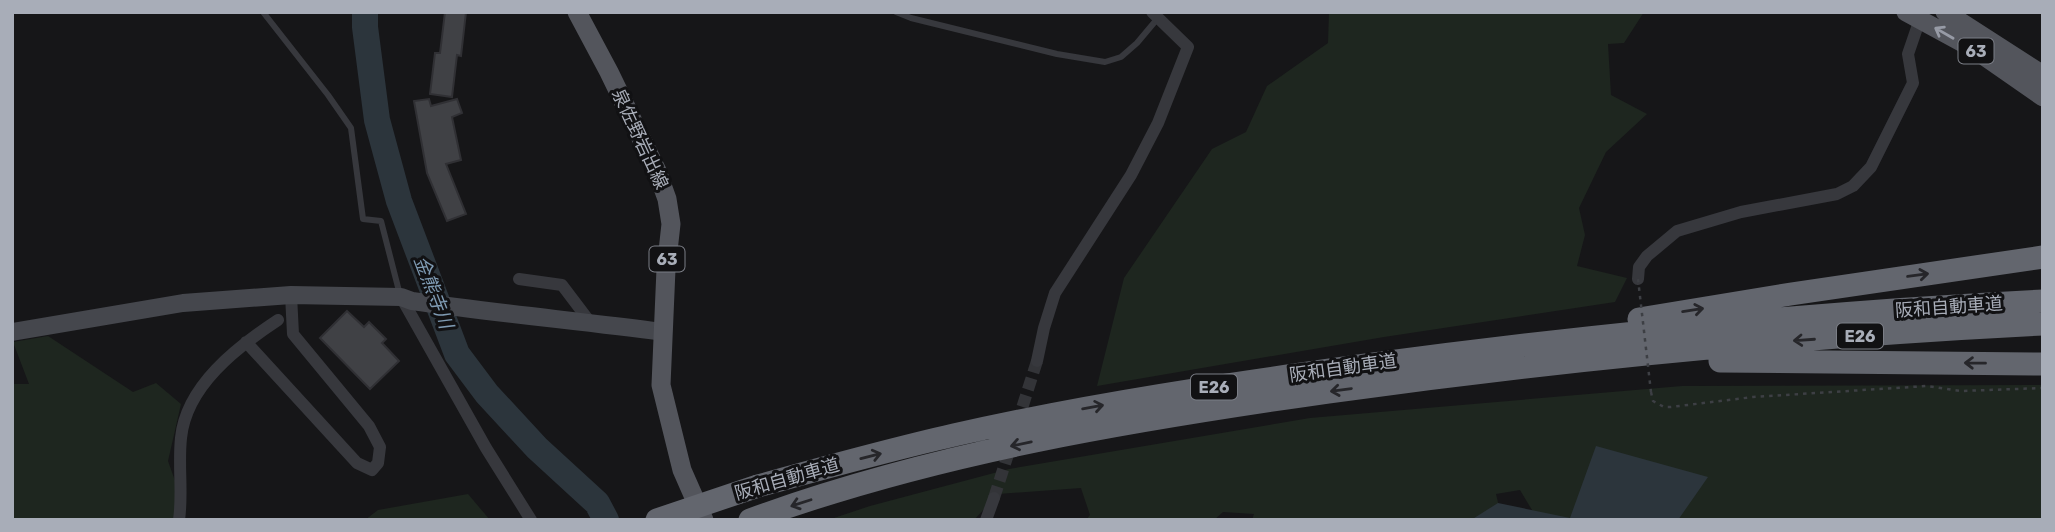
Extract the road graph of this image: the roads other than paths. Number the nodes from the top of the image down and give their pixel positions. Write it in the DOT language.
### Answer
graph roads {
  1 [pos="263,12"];
  2 [pos="577,12"];
  3 [pos="895,12"];
  4 [pos="1945,12"];
  5 [pos="1155,15"];
  6 [pos="1913,16"];
  7 [pos="2043,75"];
  8 [pos="2043,97"];
  9 [pos="2043,257"];
  10 [pos="519,279"];
  11 [pos="1638,279"];
  12 [pos="291,295"];
  13 [pos="406,299"];
  14 [pos="2043,301"];
  15 [pos="278,320"];
  16 [pos="590,322"];
  17 [pos="2043,324"];
  18 [pos="12,332"];
  19 [pos="663,332"];
  20 [pos="246,342"];
  21 [pos="1457,353"];
  22 [pos="1037,361"];
  23 [pos="2043,364"];
  24 [pos="1381,385"];
  25 [pos="994,498"];
  26 [pos="758,517"];
  27 [pos="179,520"];
  28 [pos="531,520"];
  29 [pos="657,520"];
  30 [pos="705,520"];
  31 [pos="986,520"];
  1 -- 13 [label="lane"];
  2 -- 19 [label="main road, 泉佐野岩出線 / 63"];
  3 -- 5 [label="lane"];
  4 -- 7 [label="main road, 63"];
  5 -- 22 [label="street"];
  8 -- 6 [label="main road, 63, one-way"];
  6 -- 11 [label="street"];
  21 -- 9 [label="highway, one-way"];
  10 -- 16 [label="street"];
  12 -- 13 [label="street"];
  12 -- 18 [label="street"];
  12 -- 20 [label="street"];
  13 -- 16 [label="street"];
  13 -- 28 [label="street"];
  14 -- 21 [label="highway, 阪和自動車道 / E26"];
  15 -- 20 [label="street"];
  16 -- 19 [label="street"];
  17 -- 24 [label="highway, 阪和自動車道 / E26, one-way"];
  19 -- 30 [label="main road, 泉佐野岩出線 / 63"];
  20 -- 27 [label="street"];
  29 -- 21 [label="highway, 阪和自動車道 / E26, one-way, bridge"];
  23 -- 24 [label="highway, one-way"];
  24 -- 26 [label="highway, 阪和自動車道 / E26, one-way"];
  25 -- 31 [label="street"];
}
